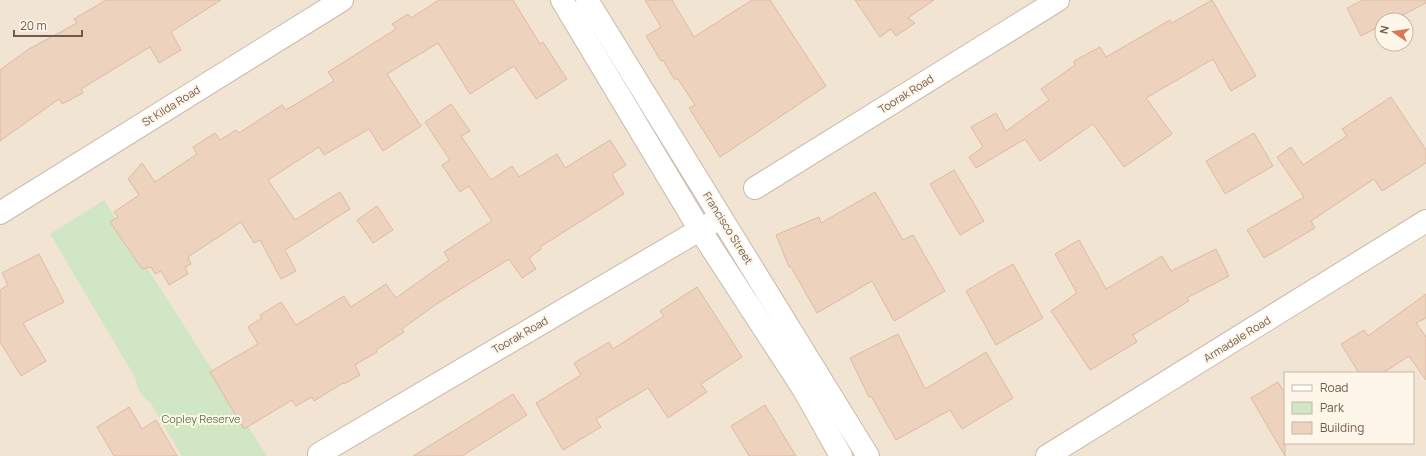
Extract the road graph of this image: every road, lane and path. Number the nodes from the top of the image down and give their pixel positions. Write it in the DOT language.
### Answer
graph roads {
  1 [pos="342,0"];
  2 [pos="562,0"];
  3 [pos="587,0"];
  4 [pos="1058,0"];
  5 [pos="755,188"];
  6 [pos="0,213"];
  7 [pos="722,218"];
  8 [pos="1426,221"];
  9 [pos="700,230"];
  10 [pos="319,454"];
  11 [pos="842,456"];
  12 [pos="868,456"];
  13 [pos="1047,456"];
  1 -- 6 [label="street, St Kilda Road"];
  2 -- 9 [label="street"];
  3 -- 7 [label="street, Francisco Street"];
  4 -- 5 [label="street, Toorak Road"];
  7 -- 9 [label="street, Toorak Road"];
  7 -- 12 [label="street, Francisco Street"];
  8 -- 13 [label="street, Armadale Road"];
  9 -- 10 [label="street, Toorak Road"];
  9 -- 11 [label="street"];
}
